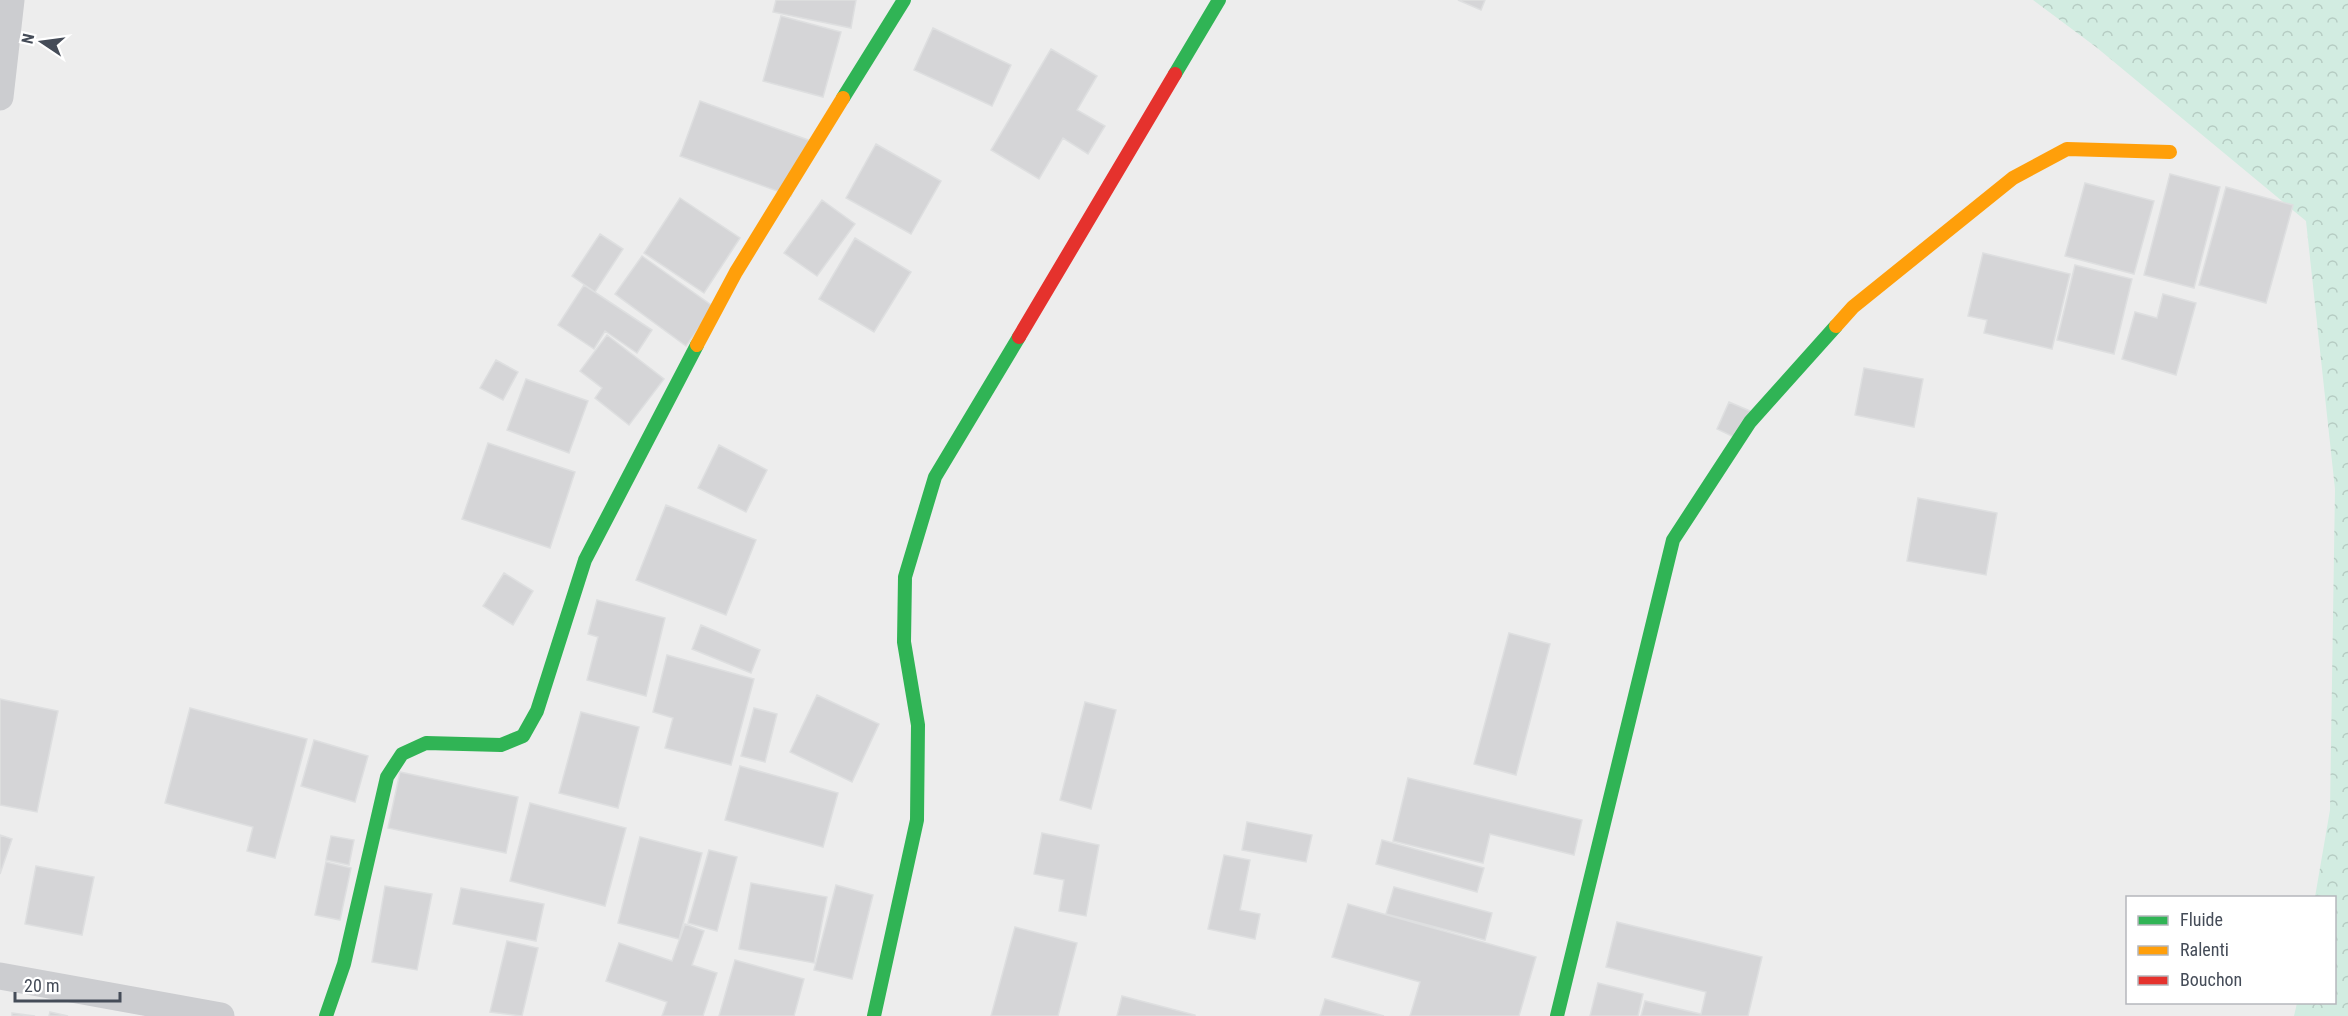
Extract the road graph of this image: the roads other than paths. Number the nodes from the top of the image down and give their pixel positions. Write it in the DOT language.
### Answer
graph roads {
  1 [pos="11,0"];
  2 [pos="904,0"];
  3 [pos="1220,0"];
  4 [pos="0,97"];
  5 [pos="2169,152"];
  6 [pos="0,976"];
  7 [pos="133,1008"];
  8 [pos="221,1016"];
  9 [pos="326,1016"];
  10 [pos="874,1016"];
  11 [pos="1557,1016"];
  1 -- 4 [label="street"];
  2 -- 9 [label="street"];
  3 -- 10 [label="street"];
  5 -- 11 [label="street"];
  6 -- 7 [label="street"];
  7 -- 8 [label="street"];
}
